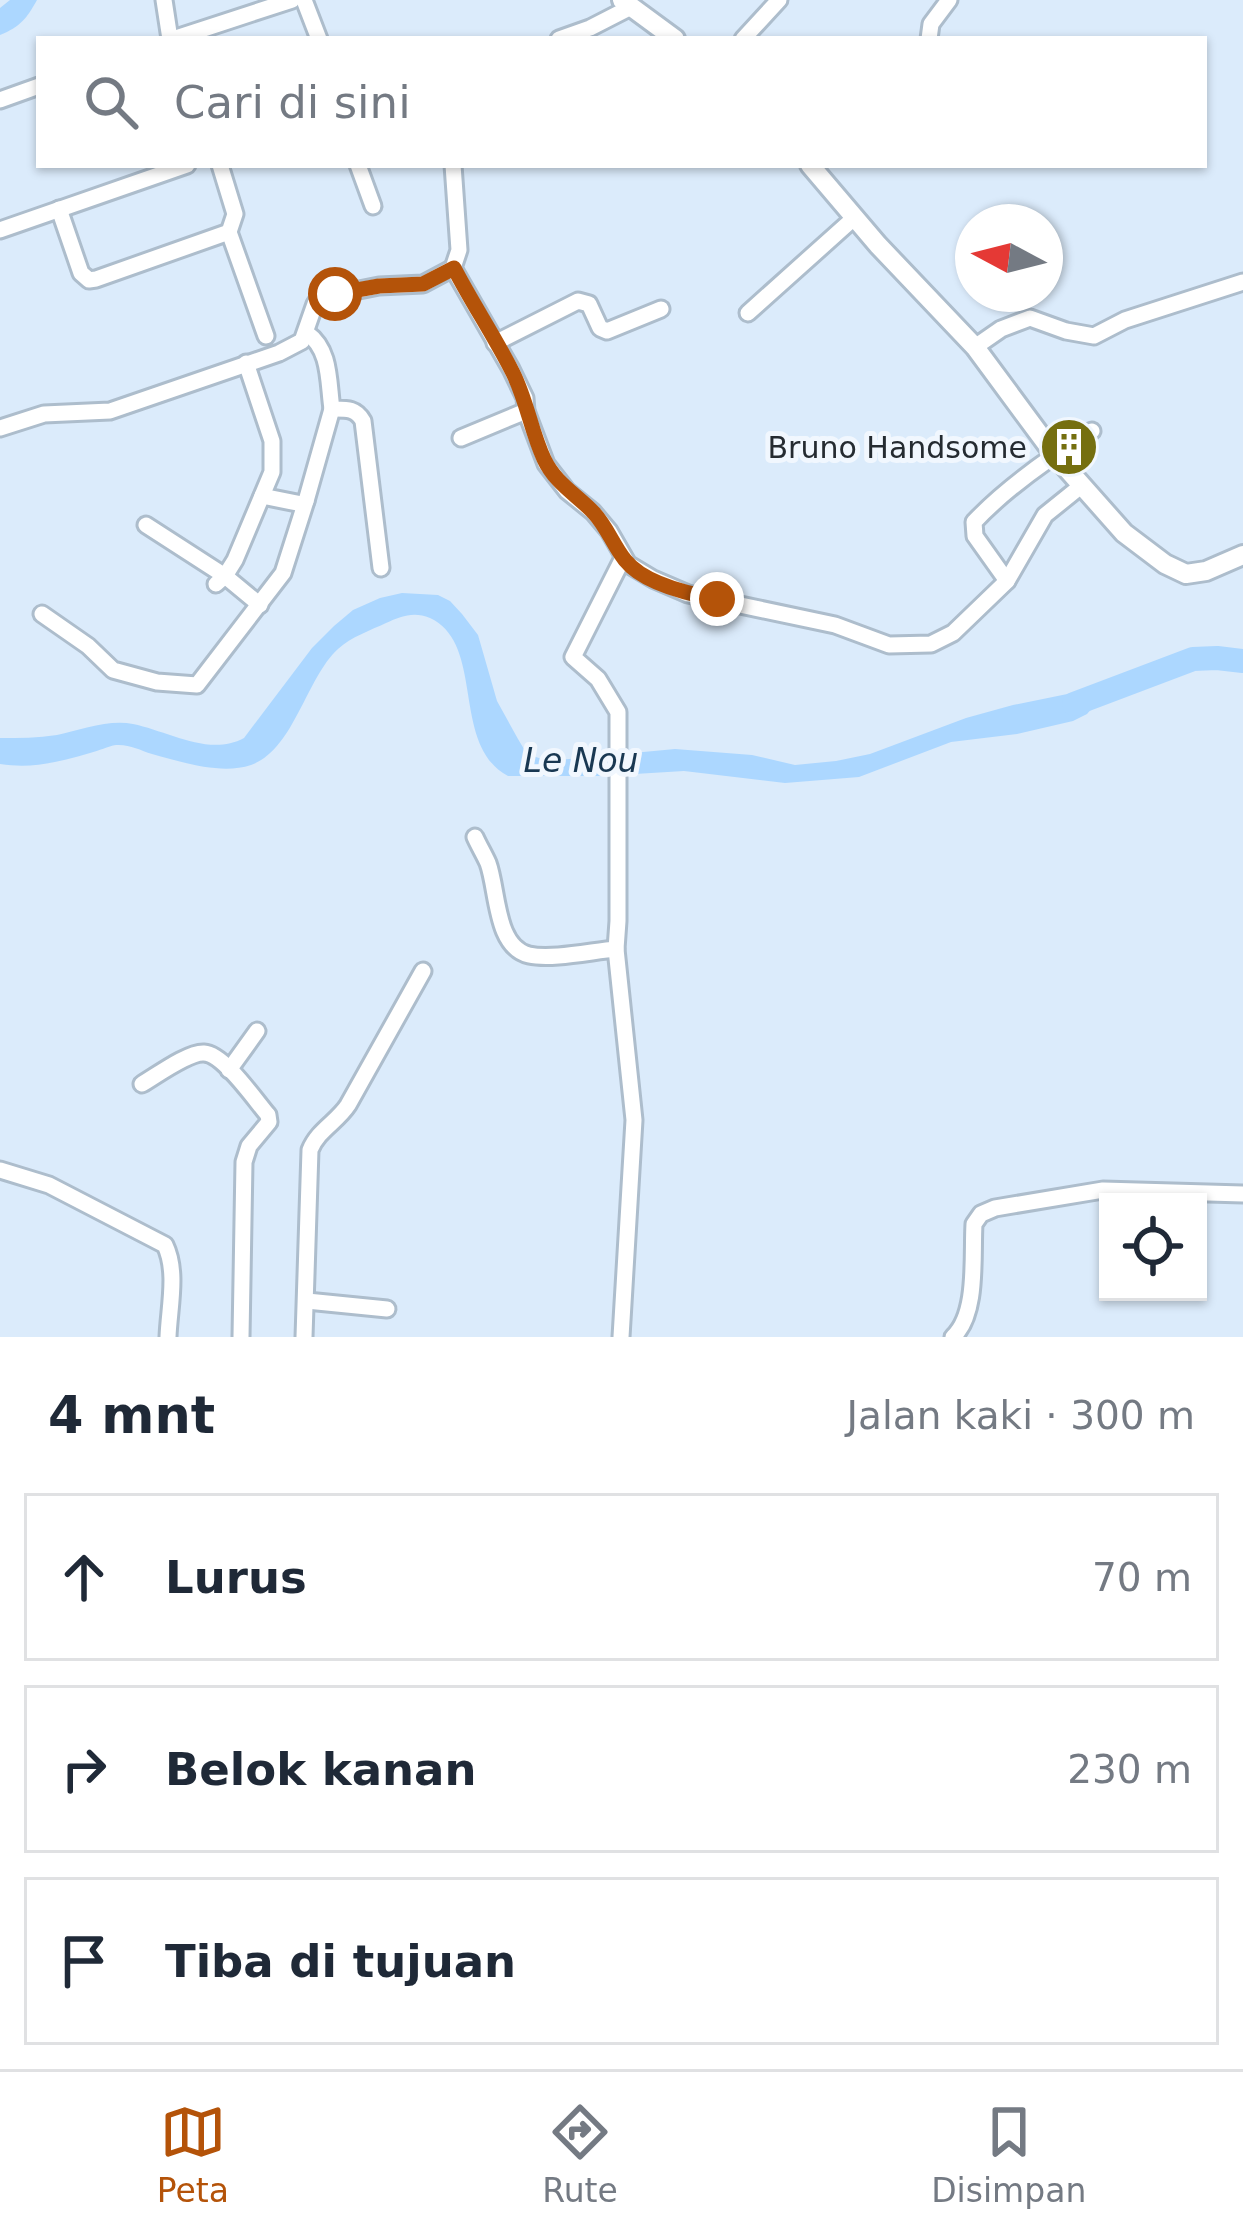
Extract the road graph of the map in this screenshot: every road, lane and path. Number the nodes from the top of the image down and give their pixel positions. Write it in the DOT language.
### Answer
graph roads {
  1 [pos="164,0"];
  2 [pos="292,0"];
  3 [pos="304,0"];
  4 [pos="778,0"];
  5 [pos="949,0"];
  6 [pos="627,3"];
  7 [pos="171,36"];
  8 [pos="181,36"];
  9 [pos="318,36"];
  10 [pos="567,36"];
  11 [pos="671,36"];
  12 [pos="746,36"];
  13 [pos="929,36"];
  14 [pos="36,87"];
  15 [pos="0,100"];
  16 [pos="179,168"];
  17 [pos="221,168"];
  18 [pos="359,168"];
  19 [pos="453,168"];
  20 [pos="819,168"];
  21 [pos="373,206"];
  22 [pos="59,209"];
  23 [pos="854,218"];
  24 [pos="0,230"];
  25 [pos="229,232"];
  26 [pos="454,268"];
  27 [pos="1243,282"];
  28 [pos="661,309"];
  29 [pos="748,313"];
  30 [pos="307,333"];
  31 [pos="266,336"];
  32 [pos="495,343"];
  33 [pos="975,347"];
  34 [pos="246,363"];
  35 [pos="332,409"];
  36 [pos="526,411"];
  37 [pos="0,428"];
  38 [pos="1092,430"];
  39 [pos="460,438"];
  40 [pos="1054,454"];
  41 [pos="1081,486"];
  42 [pos="262,496"];
  43 [pos="306,501"];
  44 [pos="146,525"];
  45 [pos="1243,555"];
  46 [pos="623,558"];
  47 [pos="381,568"];
  48 [pos="220,580"];
  49 [pos="1007,581"];
  50 [pos="260,605"];
  51 [pos="42,614"];
  52 [pos="475,837"];
  53 [pos="616,949"];
  54 [pos="424,971"];
  55 [pos="257,1031"];
  56 [pos="230,1070"];
  57 [pos="142,1084"];
  58 [pos="0,1170"];
  59 [pos="1243,1194"];
  60 [pos="307,1301"];
  61 [pos="387,1309"];
  62 [pos="168,1337"];
  63 [pos="241,1337"];
  64 [pos="304,1337"];
  65 [pos="621,1337"];
  66 [pos="953,1337"];
  1 -- 7 [label="street"];
  2 -- 8 [label="street"];
  3 -- 9 [label="street"];
  4 -- 12 [label="street"];
  5 -- 13 [label="street"];
  6 -- 10 [label="street"];
  6 -- 11 [label="main road"];
  14 -- 15 [label="street"];
  16 -- 22 [label="street"];
  17 -- 25 [label="street"];
  18 -- 21 [label="street"];
  19 -- 26 [label="street"];
  20 -- 23 [label="main road"];
  22 -- 24 [label="street"];
  22 -- 25 [label="street"];
  23 -- 29 [label="street"];
  23 -- 33 [label="main road"];
  25 -- 31 [label="street"];
  26 -- 30 [label="street"];
  26 -- 32 [label="street"];
  27 -- 33 [label="street"];
  28 -- 32 [label="street"];
  30 -- 34 [label="street"];
  30 -- 35 [label="street"];
  32 -- 36 [label="street"];
  33 -- 40 [label="main road"];
  34 -- 37 [label="street"];
  34 -- 42 [label="street"];
  35 -- 43 [label="street"];
  35 -- 47 [label="street"];
  36 -- 39 [label="street"];
  36 -- 46 [label="street"];
  38 -- 40 [label="street"];
  40 -- 41 [label="main road"];
  40 -- 49 [label="street"];
  41 -- 45 [label="main road"];
  41 -- 49 [label="street"];
  42 -- 43 [label="street"];
  42 -- 48 [label="street"];
  43 -- 50 [label="street"];
  44 -- 48 [label="street"];
  46 -- 49 [label="street"];
  46 -- 53 [label="street"];
  48 -- 50 [label="street"];
  50 -- 51 [label="street"];
  52 -- 53 [label="street"];
  53 -- 65 [label="street"];
  54 -- 60 [label="street"];
  55 -- 56 [label="street"];
  56 -- 57 [label="street"];
  56 -- 63 [label="street"];
  58 -- 62 [label="street"];
  59 -- 66 [label="street"];
  60 -- 61 [label="street"];
  60 -- 64 [label="street"];
}
